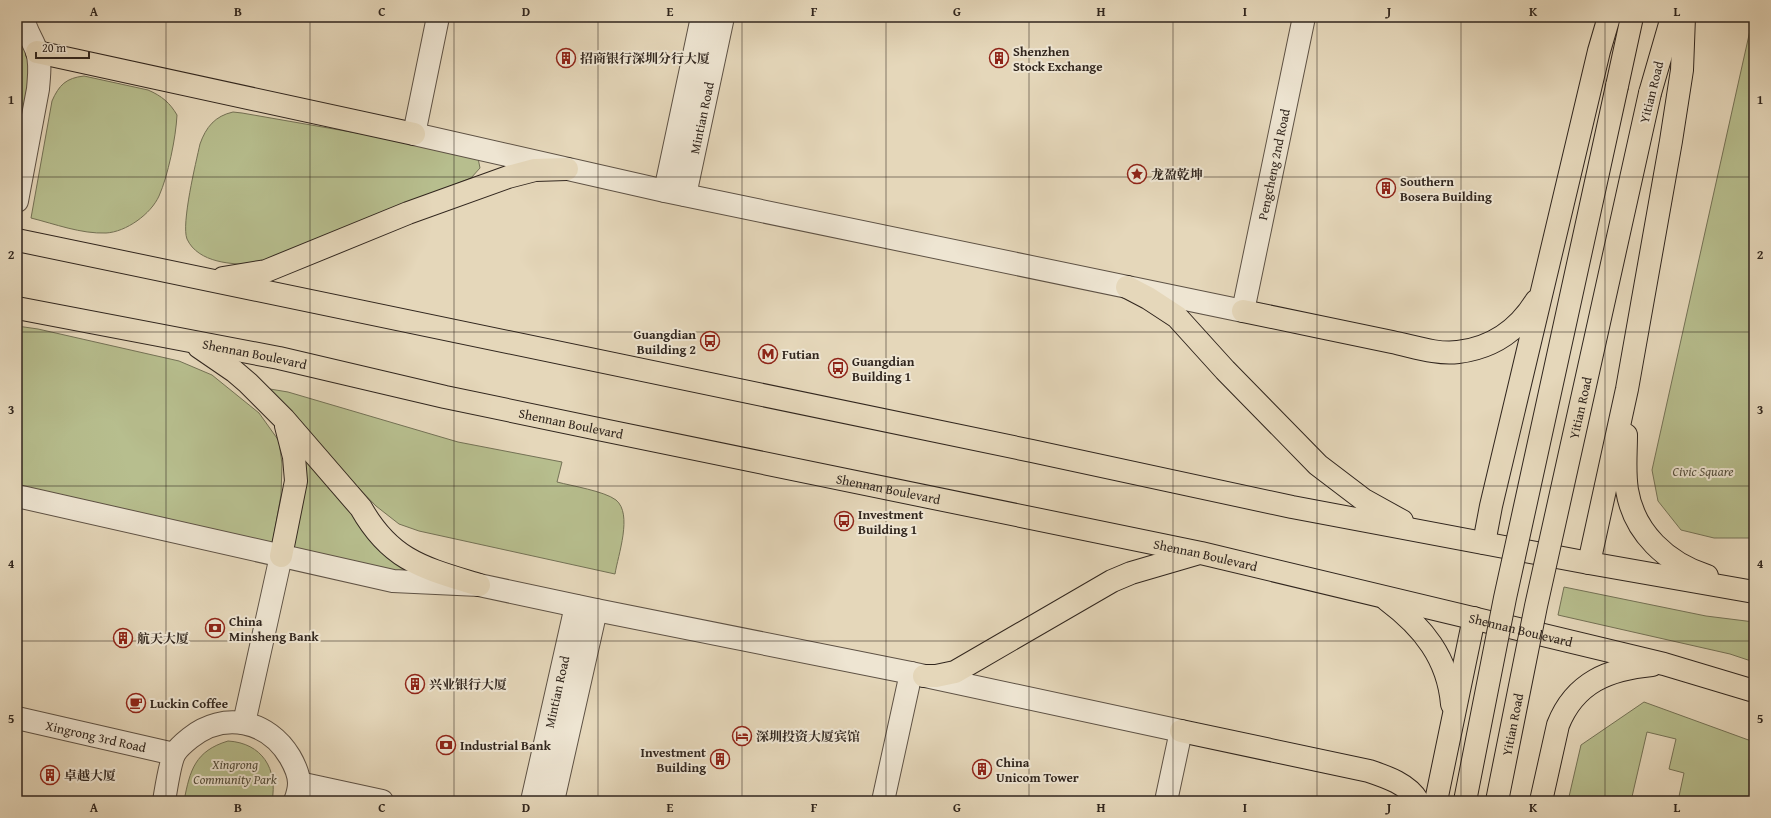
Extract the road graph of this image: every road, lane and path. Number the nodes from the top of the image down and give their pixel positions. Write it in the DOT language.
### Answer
graph roads {
  1 [pos="23,17"];
  2 [pos="438,17"];
  3 [pos="702,17"];
  4 [pos="723,17"];
  5 [pos="1304,17"];
  6 [pos="1609,17"];
  7 [pos="1632,17"];
  8 [pos="1672,17"];
  9 [pos="1684,17"];
  10 [pos="37,52"];
  11 [pos="414,134"];
  12 [pos="567,169"];
  13 [pos="675,193"];
  14 [pos="17,201"];
  15 [pos="18,239"];
  16 [pos="208,280"];
  17 [pos="1544,283"];
  18 [pos="1127,287"];
  19 [pos="17,308"];
  20 [pos="1243,311"];
  21 [pos="189,341"];
  22 [pos="1627,389"];
  23 [pos="284,419"];
  24 [pos="17,496"];
  25 [pos="1419,530"];
  26 [pos="1484,543"];
  27 [pos="1201,553"];
  28 [pos="282,556"];
  29 [pos="1589,563"];
  30 [pos="479,585"];
  31 [pos="1754,591"];
  32 [pos="1381,596"];
  33 [pos="586,608"];
  34 [pos="1474,618"];
  35 [pos="1664,664"];
  36 [pos="918,674"];
  37 [pos="1754,691"];
  38 [pos="17,718"];
  39 [pos="1453,718"];
  40 [pos="244,723"];
  41 [pos="1181,731"];
  42 [pos="174,754"];
  43 [pos="297,792"];
  44 [pos="164,801"];
  45 [pos="382,801"];
  46 [pos="532,801"];
  47 [pos="553,801"];
  48 [pos="883,801"];
  49 [pos="1166,801"];
  50 [pos="1418,801"];
  51 [pos="1436,801"];
  52 [pos="1465,801"];
  53 [pos="1497,801"];
  54 [pos="1541,801"];
  1 -- 10 [label="street"];
  2 -- 11 [label="street"];
  3 -- 13 [label="street, Mintian Road"];
  4 -- 13 [label="street, Mintian Road"];
  5 -- 20 [label="street, Pengcheng 2nd Road"];
  6 -- 17 [label="main road"];
  7 -- 52 [label="main road, bridge"];
  8 -- 53 [label="main road, Yitian Road, bridge"];
  9 -- 22 [label="main road"];
  10 -- 11 [label="main road"];
  10 -- 14 [label="street"];
  11 -- 12 [label="street"];
  12 -- 13 [label="street"];
  12 -- 16 [label="main road"];
  13 -- 18 [label="street"];
  15 -- 16 [label="main road"];
  16 -- 25 [label="main road"];
  17 -- 20 [label="main road"];
  17 -- 26 [label="main road"];
  18 -- 20 [label="street"];
  18 -- 25 [label="main road"];
  19 -- 21 [label="main road, Shennan Boulevard"];
  21 -- 23 [label="main road"];
  21 -- 27 [label="main road, Shennan Boulevard"];
  22 -- 29 [label="main road"];
  22 -- 31 [label="main road"];
  23 -- 28 [label="main road"];
  23 -- 30 [label="main road"];
  24 -- 28 [label="street"];
  25 -- 26 [label="main road"];
  26 -- 29 [label="main road"];
  27 -- 32 [label="main road, Shennan Boulevard"];
  27 -- 36 [label="main road"];
  28 -- 30 [label="street"];
  28 -- 40 [label="street"];
  29 -- 31 [label="main road"];
  30 -- 33 [label="street"];
  32 -- 34 [label="main road, Shennan Boulevard"];
  32 -- 39 [label="main road"];
  33 -- 36 [label="street"];
  33 -- 46 [label="street, Mintian Road"];
  33 -- 47 [label="street, Mintian Road"];
  34 -- 35 [label="main road, Shennan Boulevard"];
  34 -- 39 [label="main road"];
  35 -- 37 [label="main road, Shennan Boulevard"];
  35 -- 54 [label="main road"];
  36 -- 41 [label="street"];
  36 -- 48 [label="street"];
  38 -- 42 [label="street, Xingrong 3rd Road"];
  39 -- 51 [label="main road"];
  40 -- 42 [label="street"];
  40 -- 43 [label="street"];
  41 -- 49 [label="street"];
  41 -- 50 [label="main road"];
  42 -- 44 [label="street"];
  43 -- 45 [label="street"];
}
